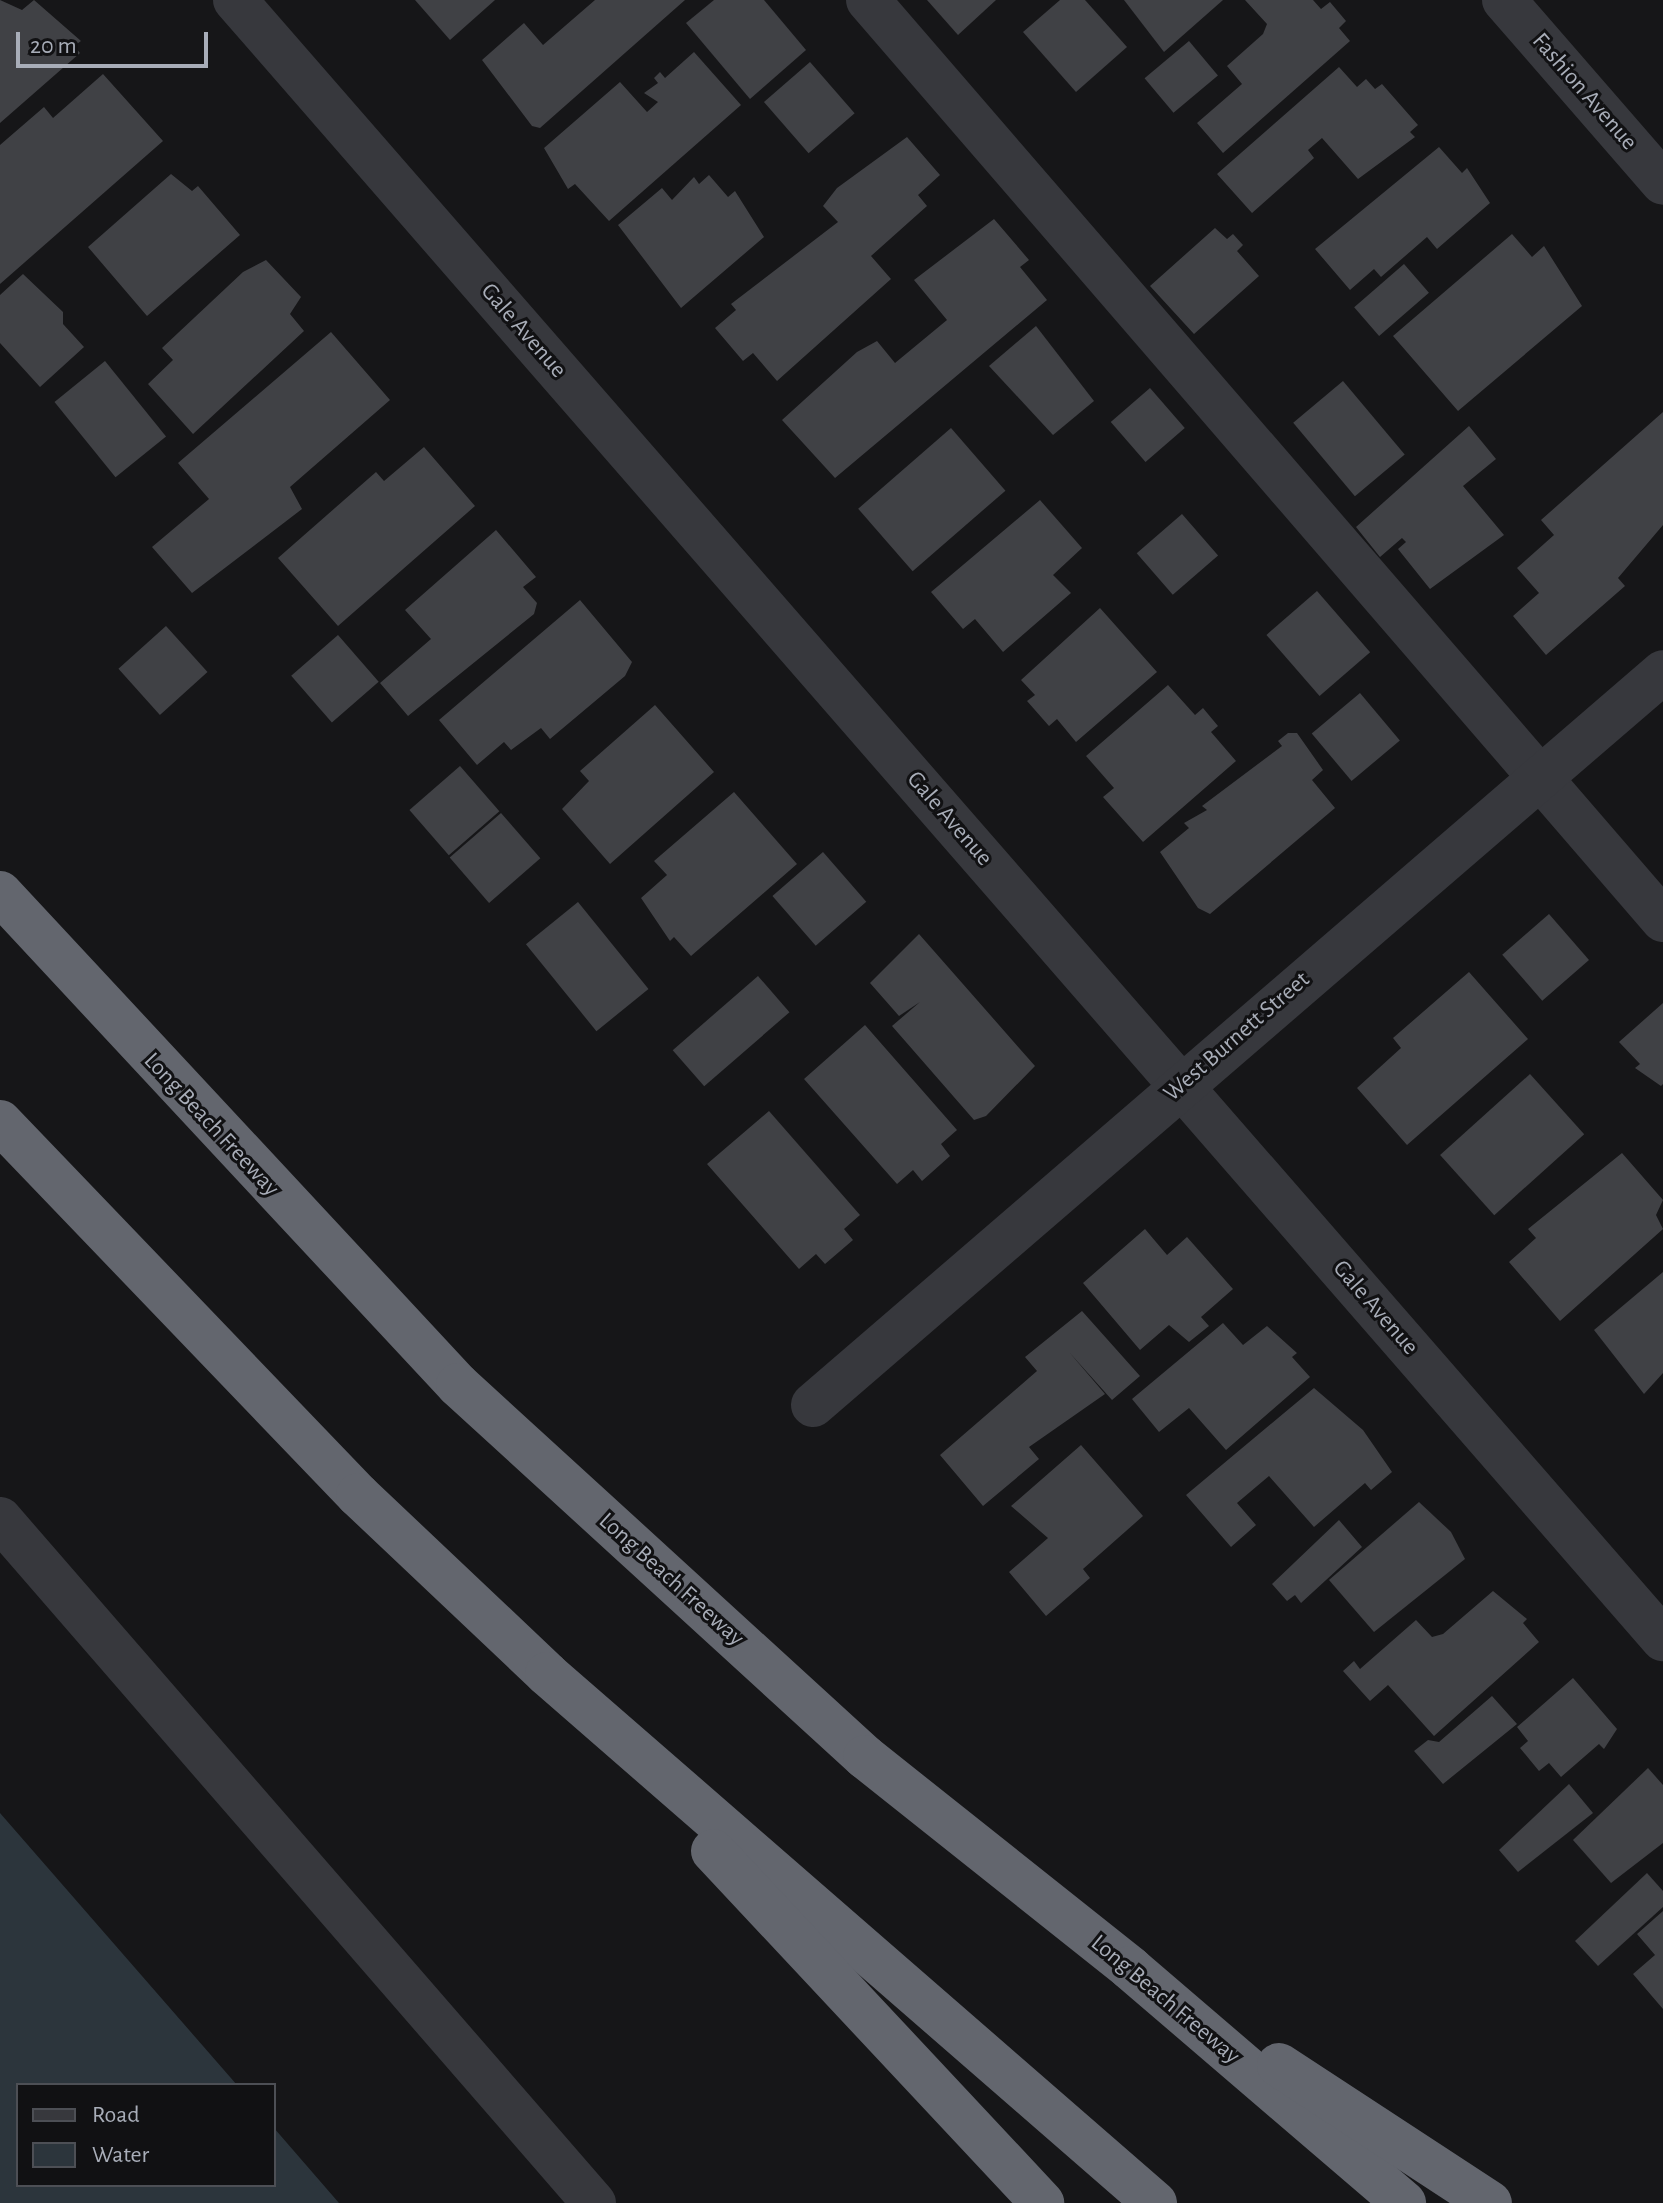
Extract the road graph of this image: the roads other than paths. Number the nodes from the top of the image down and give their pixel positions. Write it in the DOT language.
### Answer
graph roads {
  1 [pos="235,0"];
  2 [pos="868,0"];
  3 [pos="1504,0"];
  4 [pos="1663,183"];
  5 [pos="1663,672"];
  6 [pos="1538,777"];
  7 [pos="0,893"];
  8 [pos="1663,920"];
  9 [pos="1181,1086"];
  10 [pos="0,1122"];
  11 [pos="813,1405"];
  12 [pos="0,1519"];
  13 [pos="1663,1639"];
  14 [pos="547,1674"];
  15 [pos="1130,1968"];
  16 [pos="594,2203"];
  17 [pos="1042,2203"];
  18 [pos="1155,2203"];
  19 [pos="1404,2203"];
  20 [pos="1490,2203"];
  1 -- 9 [label="street, Gale Avenue"];
  2 -- 6 [label="street"];
  3 -- 4 [label="street, Fashion Avenue"];
  5 -- 6 [label="street, West Burnett Street"];
  6 -- 8 [label="street"];
  6 -- 9 [label="street, West Burnett Street"];
  7 -- 15 [label="highway, Long Beach Freeway"];
  9 -- 11 [label="street, West Burnett Street"];
  9 -- 13 [label="street, Gale Avenue"];
  10 -- 14 [label="highway"];
  12 -- 16 [label="street"];
  14 -- 17 [label="highway"];
  14 -- 18 [label="highway"];
  15 -- 19 [label="highway, Long Beach Freeway"];
  15 -- 20 [label="highway"];
}
